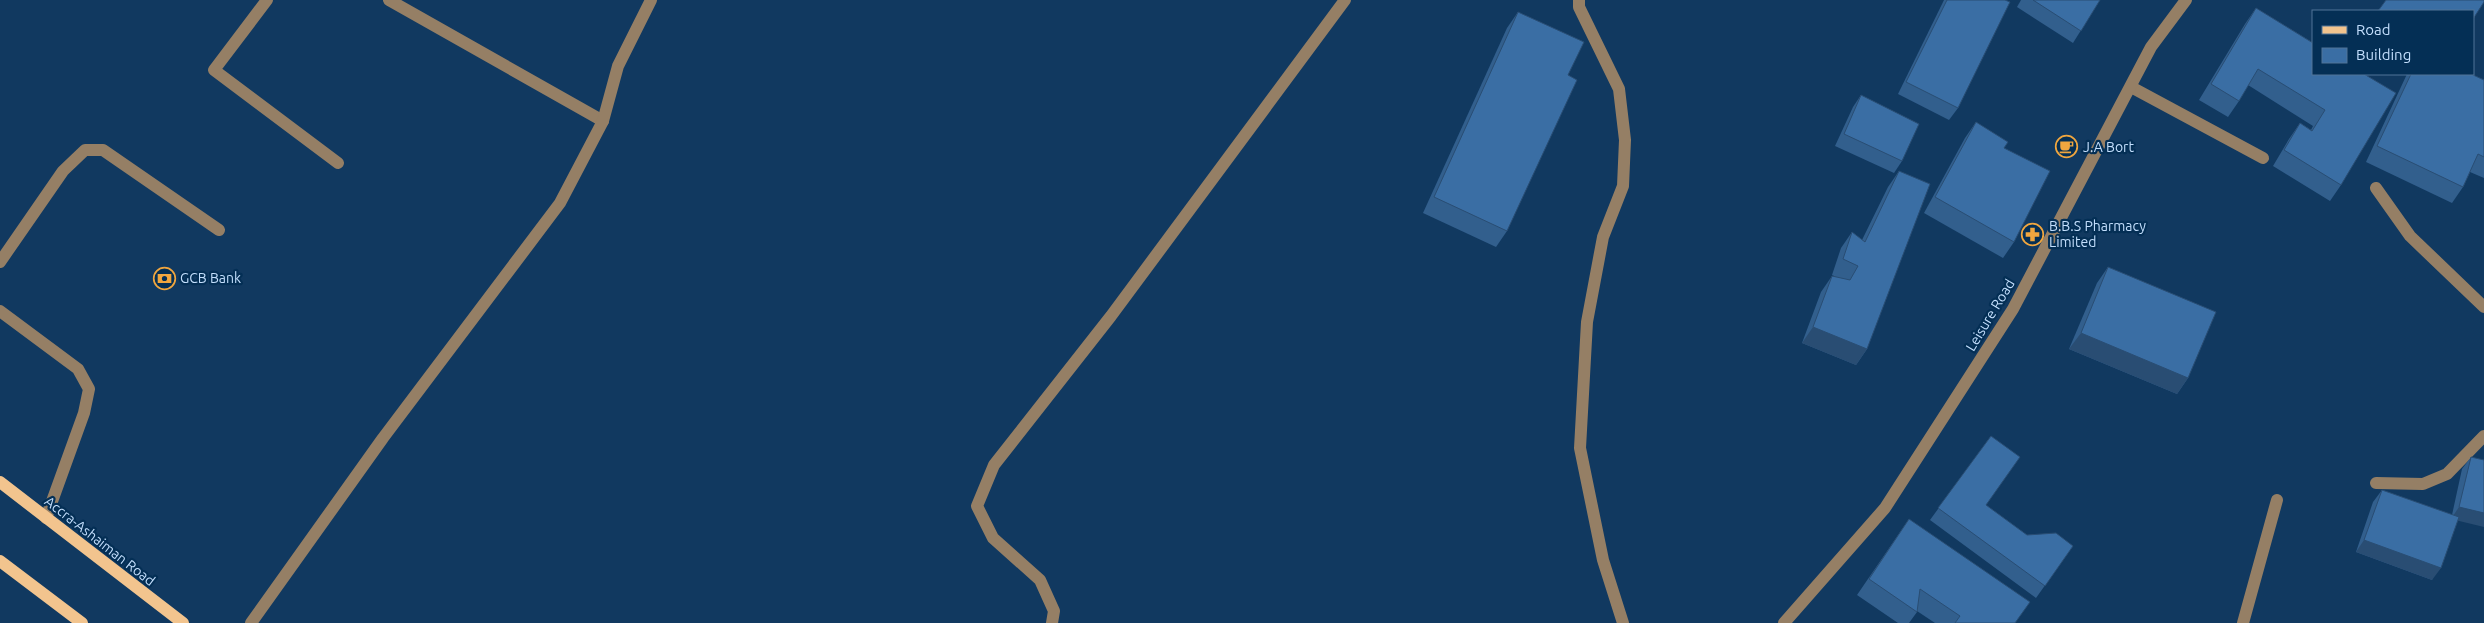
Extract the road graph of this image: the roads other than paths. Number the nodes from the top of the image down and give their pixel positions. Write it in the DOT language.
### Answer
graph roads {
  1 [pos="268,0"];
  2 [pos="388,0"];
  3 [pos="651,0"];
  4 [pos="1345,0"];
  5 [pos="1579,0"];
  6 [pos="2186,0"];
  7 [pos="2131,87"];
  8 [pos="603,121"];
  9 [pos="2263,158"];
  10 [pos="338,163"];
  11 [pos="2376,188"];
  12 [pos="219,230"];
  13 [pos="0,262"];
  14 [pos="2484,307"];
  15 [pos="0,311"];
  16 [pos="2484,436"];
  17 [pos="0,482"];
  18 [pos="2376,483"];
  19 [pos="2277,500"];
  20 [pos="46,518"];
  21 [pos="0,561"];
  22 [pos="82,623"];
  23 [pos="183,623"];
  24 [pos="251,623"];
  25 [pos="1052,623"];
  26 [pos="1624,623"];
  27 [pos="1784,623"];
  28 [pos="2243,623"];
  1 -- 10 [label="street"];
  2 -- 8 [label="street"];
  3 -- 8 [label="street"];
  4 -- 25 [label="street"];
  5 -- 26 [label="street"];
  6 -- 7 [label="street, Leisure Road"];
  7 -- 9 [label="street"];
  7 -- 27 [label="street, Leisure Road"];
  8 -- 24 [label="street"];
  11 -- 14 [label="street"];
  12 -- 13 [label="street"];
  15 -- 20 [label="street"];
  16 -- 18 [label="street"];
  17 -- 20 [label="main road, Accra-Ashaiman Road"];
  19 -- 28 [label="street"];
  20 -- 23 [label="main road, Accra-Ashaiman Road"];
  21 -- 22 [label="main road"];
}
